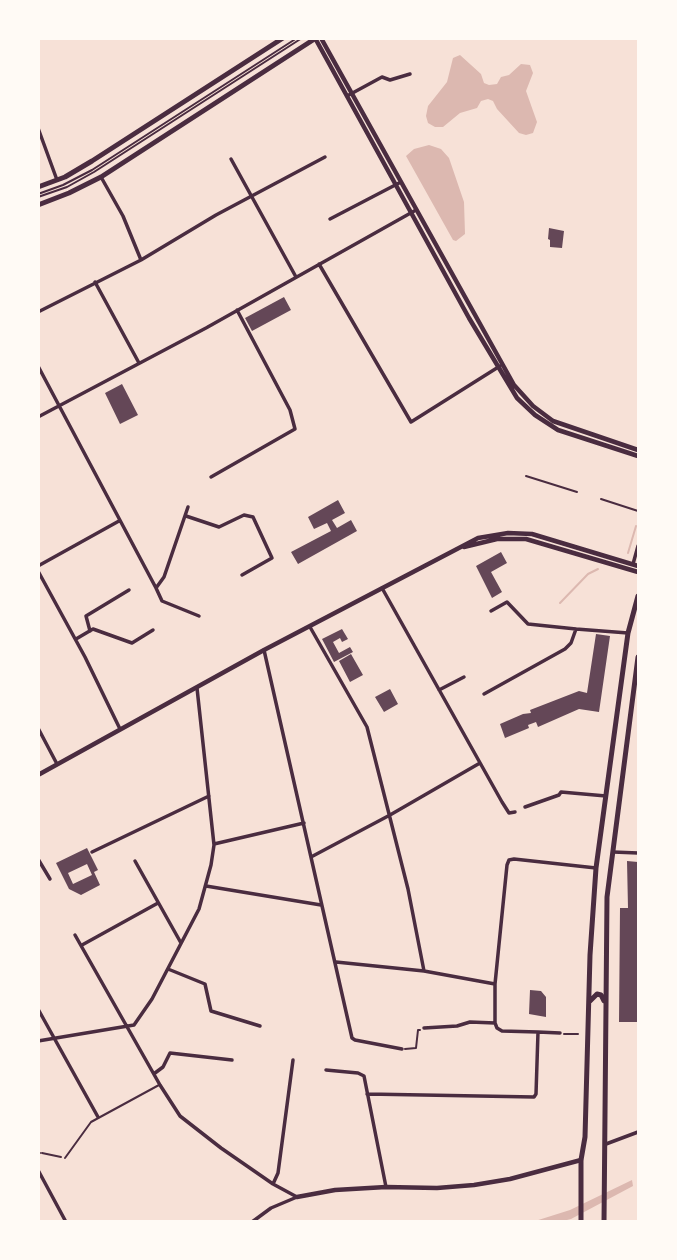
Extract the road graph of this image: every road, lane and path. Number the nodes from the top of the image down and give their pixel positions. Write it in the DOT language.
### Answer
graph roads {
  1 [pos="283,38"];
  2 [pos="297,38"];
  3 [pos="302,38"];
  4 [pos="321,38"];
  5 [pos="315,39"];
  6 [pos="410,74"];
  7 [pos="349,94"];
  8 [pos="38,128"];
  9 [pos="325,157"];
  10 [pos="231,159"];
  11 [pos="101,177"];
  12 [pos="57,180"];
  13 [pos="398,183"];
  14 [pos="38,187"];
  15 [pos="253,195"];
  16 [pos="38,196"];
  17 [pos="38,205"];
  18 [pos="414,212"];
  19 [pos="330,219"];
  20 [pos="141,260"];
  21 [pos="319,264"];
  22 [pos="296,277"];
  23 [pos="95,282"];
  24 [pos="237,310"];
  25 [pos="38,312"];
  26 [pos="139,363"];
  27 [pos="38,366"];
  28 [pos="500,366"];
  29 [pos="60,405"];
  30 [pos="38,417"];
  31 [pos="639,450"];
  32 [pos="639,456"];
  33 [pos="526,476"];
  34 [pos="211,477"];
  35 [pos="577,492"];
  36 [pos="601,499"];
  37 [pos="188,507"];
  38 [pos="639,511"];
  39 [pos="186,516"];
  40 [pos="119,521"];
  41 [pos="639,546"];
  42 [pos="634,567"];
  43 [pos="38,568"];
  44 [pos="639,572"];
  45 [pos="242,575"];
  46 [pos="156,588"];
  47 [pos="382,589"];
  48 [pos="129,590"];
  49 [pos="639,596"];
  50 [pos="491,611"];
  51 [pos="199,616"];
  52 [pos="310,627"];
  53 [pos="576,629"];
  54 [pos="153,630"];
  55 [pos="90,631"];
  56 [pos="628,633"];
  57 [pos="76,639"];
  58 [pos="264,650"];
  59 [pos="639,657"];
  60 [pos="464,677"];
  61 [pos="197,688"];
  62 [pos="439,690"];
  63 [pos="484,694"];
  64 [pos="636,700"];
  65 [pos="38,728"];
  66 [pos="120,729"];
  67 [pos="613,746"];
  68 [pos="626,747"];
  69 [pos="480,763"];
  70 [pos="57,764"];
  71 [pos="38,775"];
  72 [pos="209,796"];
  73 [pos="606,796"];
  74 [pos="525,807"];
  75 [pos="515,812"];
  76 [pos="390,816"];
  77 [pos="304,823"];
  78 [pos="214,845"];
  79 [pos="92,852"];
  80 [pos="611,852"];
  81 [pos="639,853"];
  82 [pos="311,857"];
  83 [pos="38,859"];
  84 [pos="135,860"];
  85 [pos="596,868"];
  86 [pos="50,878"];
  87 [pos="206,887"];
  88 [pos="158,903"];
  89 [pos="321,905"];
  90 [pos="75,935"];
  91 [pos="181,943"];
  92 [pos="82,946"];
  93 [pos="336,962"];
  94 [pos="168,969"];
  95 [pos="424,971"];
  96 [pos="495,984"];
  97 [pos="589,1003"];
  98 [pos="605,1004"];
  99 [pos="38,1009"];
  100 [pos="495,1023"];
  101 [pos="260,1026"];
  102 [pos="129,1027"];
  103 [pos="424,1028"];
  104 [pos="538,1032"];
  105 [pos="560,1033"];
  106 [pos="578,1034"];
  107 [pos="55,1038"];
  108 [pos="38,1041"];
  109 [pos="402,1049"];
  110 [pos="293,1059"];
  111 [pos="232,1060"];
  112 [pos="326,1070"];
  113 [pos="154,1074"];
  114 [pos="160,1085"];
  115 [pos="367,1094"];
  116 [pos="98,1117"];
  117 [pos="639,1132"];
  118 [pos="604,1145"];
  119 [pos="39,1153"];
  120 [pos="65,1158"];
  121 [pos="581,1160"];
  122 [pos="38,1170"];
  123 [pos="272,1184"];
  124 [pos="386,1187"];
  125 [pos="297,1197"];
  126 [pos="66,1222"];
  127 [pos="252,1222"];
  128 [pos="581,1222"];
  129 [pos="604,1222"];
  1 -- 12 [label="main road"];
  2 -- 16 [label="lane"];
  3 -- 16 [label="lane"];
  4 -- 7 [label="main road"];
  5 -- 7 [label="main road"];
  5 -- 11 [label="main road"];
  6 -- 7 [label="street"];
  7 -- 13 [label="main road"];
  8 -- 12 [label="street"];
  9 -- 15 [label="street"];
  10 -- 15 [label="street"];
  11 -- 17 [label="main road"];
  11 -- 20 [label="street"];
  12 -- 14 [label="main road"];
  13 -- 18 [label="main road"];
  13 -- 19 [label="street"];
  15 -- 20 [label="street"];
  15 -- 22 [label="street"];
  18 -- 21 [label="street"];
  18 -- 28 [label="main road"];
  20 -- 23 [label="street"];
  21 -- 22 [label="street"];
  21 -- 28 [label="street"];
  22 -- 24 [label="street"];
  23 -- 25 [label="street"];
  23 -- 26 [label="street"];
  24 -- 26 [label="street"];
  24 -- 34 [label="street"];
  26 -- 29 [label="street"];
  27 -- 29 [label="street"];
  28 -- 31 [label="main road"];
  28 -- 32 [label="main road"];
  29 -- 30 [label="street"];
  29 -- 40 [label="street"];
  33 -- 35 [label="path"];
  36 -- 38 [label="path"];
  37 -- 39 [label="street"];
  39 -- 45 [label="street"];
  39 -- 46 [label="street"];
  40 -- 43 [label="street"];
  40 -- 46 [label="street"];
  41 -- 42 [label="street"];
  42 -- 44 [label="main road"];
  42 -- 47 [label="main road"];
  43 -- 57 [label="street"];
  46 -- 51 [label="street"];
  47 -- 52 [label="main road"];
  47 -- 62 [label="street"];
  48 -- 55 [label="street"];
  49 -- 56 [label="main road"];
  50 -- 53 [label="street"];
  52 -- 58 [label="main road"];
  52 -- 76 [label="street"];
  53 -- 56 [label="street"];
  53 -- 63 [label="street"];
  54 -- 55 [label="street"];
  55 -- 57 [label="street"];
  56 -- 67 [label="main road"];
  57 -- 66 [label="street"];
  58 -- 61 [label="main road"];
  58 -- 77 [label="street"];
  59 -- 64 [label="main road"];
  60 -- 62 [label="street"];
  61 -- 66 [label="main road"];
  61 -- 72 [label="street"];
  62 -- 69 [label="street"];
  64 -- 68 [label="main road"];
  65 -- 70 [label="street"];
  66 -- 70 [label="main road"];
  67 -- 68 [label="main road"];
  67 -- 73 [label="main road"];
  68 -- 80 [label="main road"];
  69 -- 75 [label="street"];
  69 -- 76 [label="street"];
  70 -- 71 [label="main road"];
  72 -- 78 [label="street"];
  72 -- 79 [label="street"];
  73 -- 74 [label="street"];
  73 -- 85 [label="main road"];
  76 -- 82 [label="street"];
  76 -- 95 [label="street"];
  77 -- 78 [label="street"];
  77 -- 82 [label="street"];
  78 -- 87 [label="street"];
  80 -- 81 [label="street"];
  80 -- 118 [label="main road"];
  82 -- 89 [label="street"];
  83 -- 86 [label="street"];
  84 -- 88 [label="street"];
  85 -- 96 [label="street"];
  85 -- 97 [label="main road"];
  87 -- 89 [label="street"];
  87 -- 91 [label="street"];
  88 -- 91 [label="street"];
  88 -- 92 [label="street"];
  89 -- 93 [label="street"];
  90 -- 92 [label="street"];
  91 -- 94 [label="street"];
  92 -- 102 [label="street"];
  93 -- 95 [label="street"];
  93 -- 109 [label="street"];
  94 -- 101 [label="street"];
  94 -- 102 [label="street"];
  95 -- 96 [label="street"];
  96 -- 100 [label="street"];
  97 -- 98 [label="main road"];
  97 -- 121 [label="main road"];
  99 -- 107 [label="street"];
  100 -- 103 [label="street"];
  100 -- 104 [label="street"];
  102 -- 107 [label="street"];
  102 -- 113 [label="street"];
  103 -- 109 [label="path"];
  104 -- 105 [label="street"];
  104 -- 115 [label="street"];
  105 -- 106 [label="path"];
  107 -- 108 [label="street"];
  107 -- 116 [label="street"];
  110 -- 123 [label="street"];
  111 -- 113 [label="street"];
  112 -- 115 [label="street"];
  113 -- 114 [label="street"];
  114 -- 116 [label="lane"];
  114 -- 123 [label="street"];
  115 -- 124 [label="street"];
  116 -- 120 [label="lane"];
  117 -- 118 [label="street"];
  118 -- 129 [label="main road"];
  119 -- 120 [label="path"];
  121 -- 124 [label="main road"];
  121 -- 128 [label="main road"];
  122 -- 126 [label="street"];
  123 -- 125 [label="street"];
  124 -- 125 [label="main road"];
  125 -- 127 [label="street"];
}
